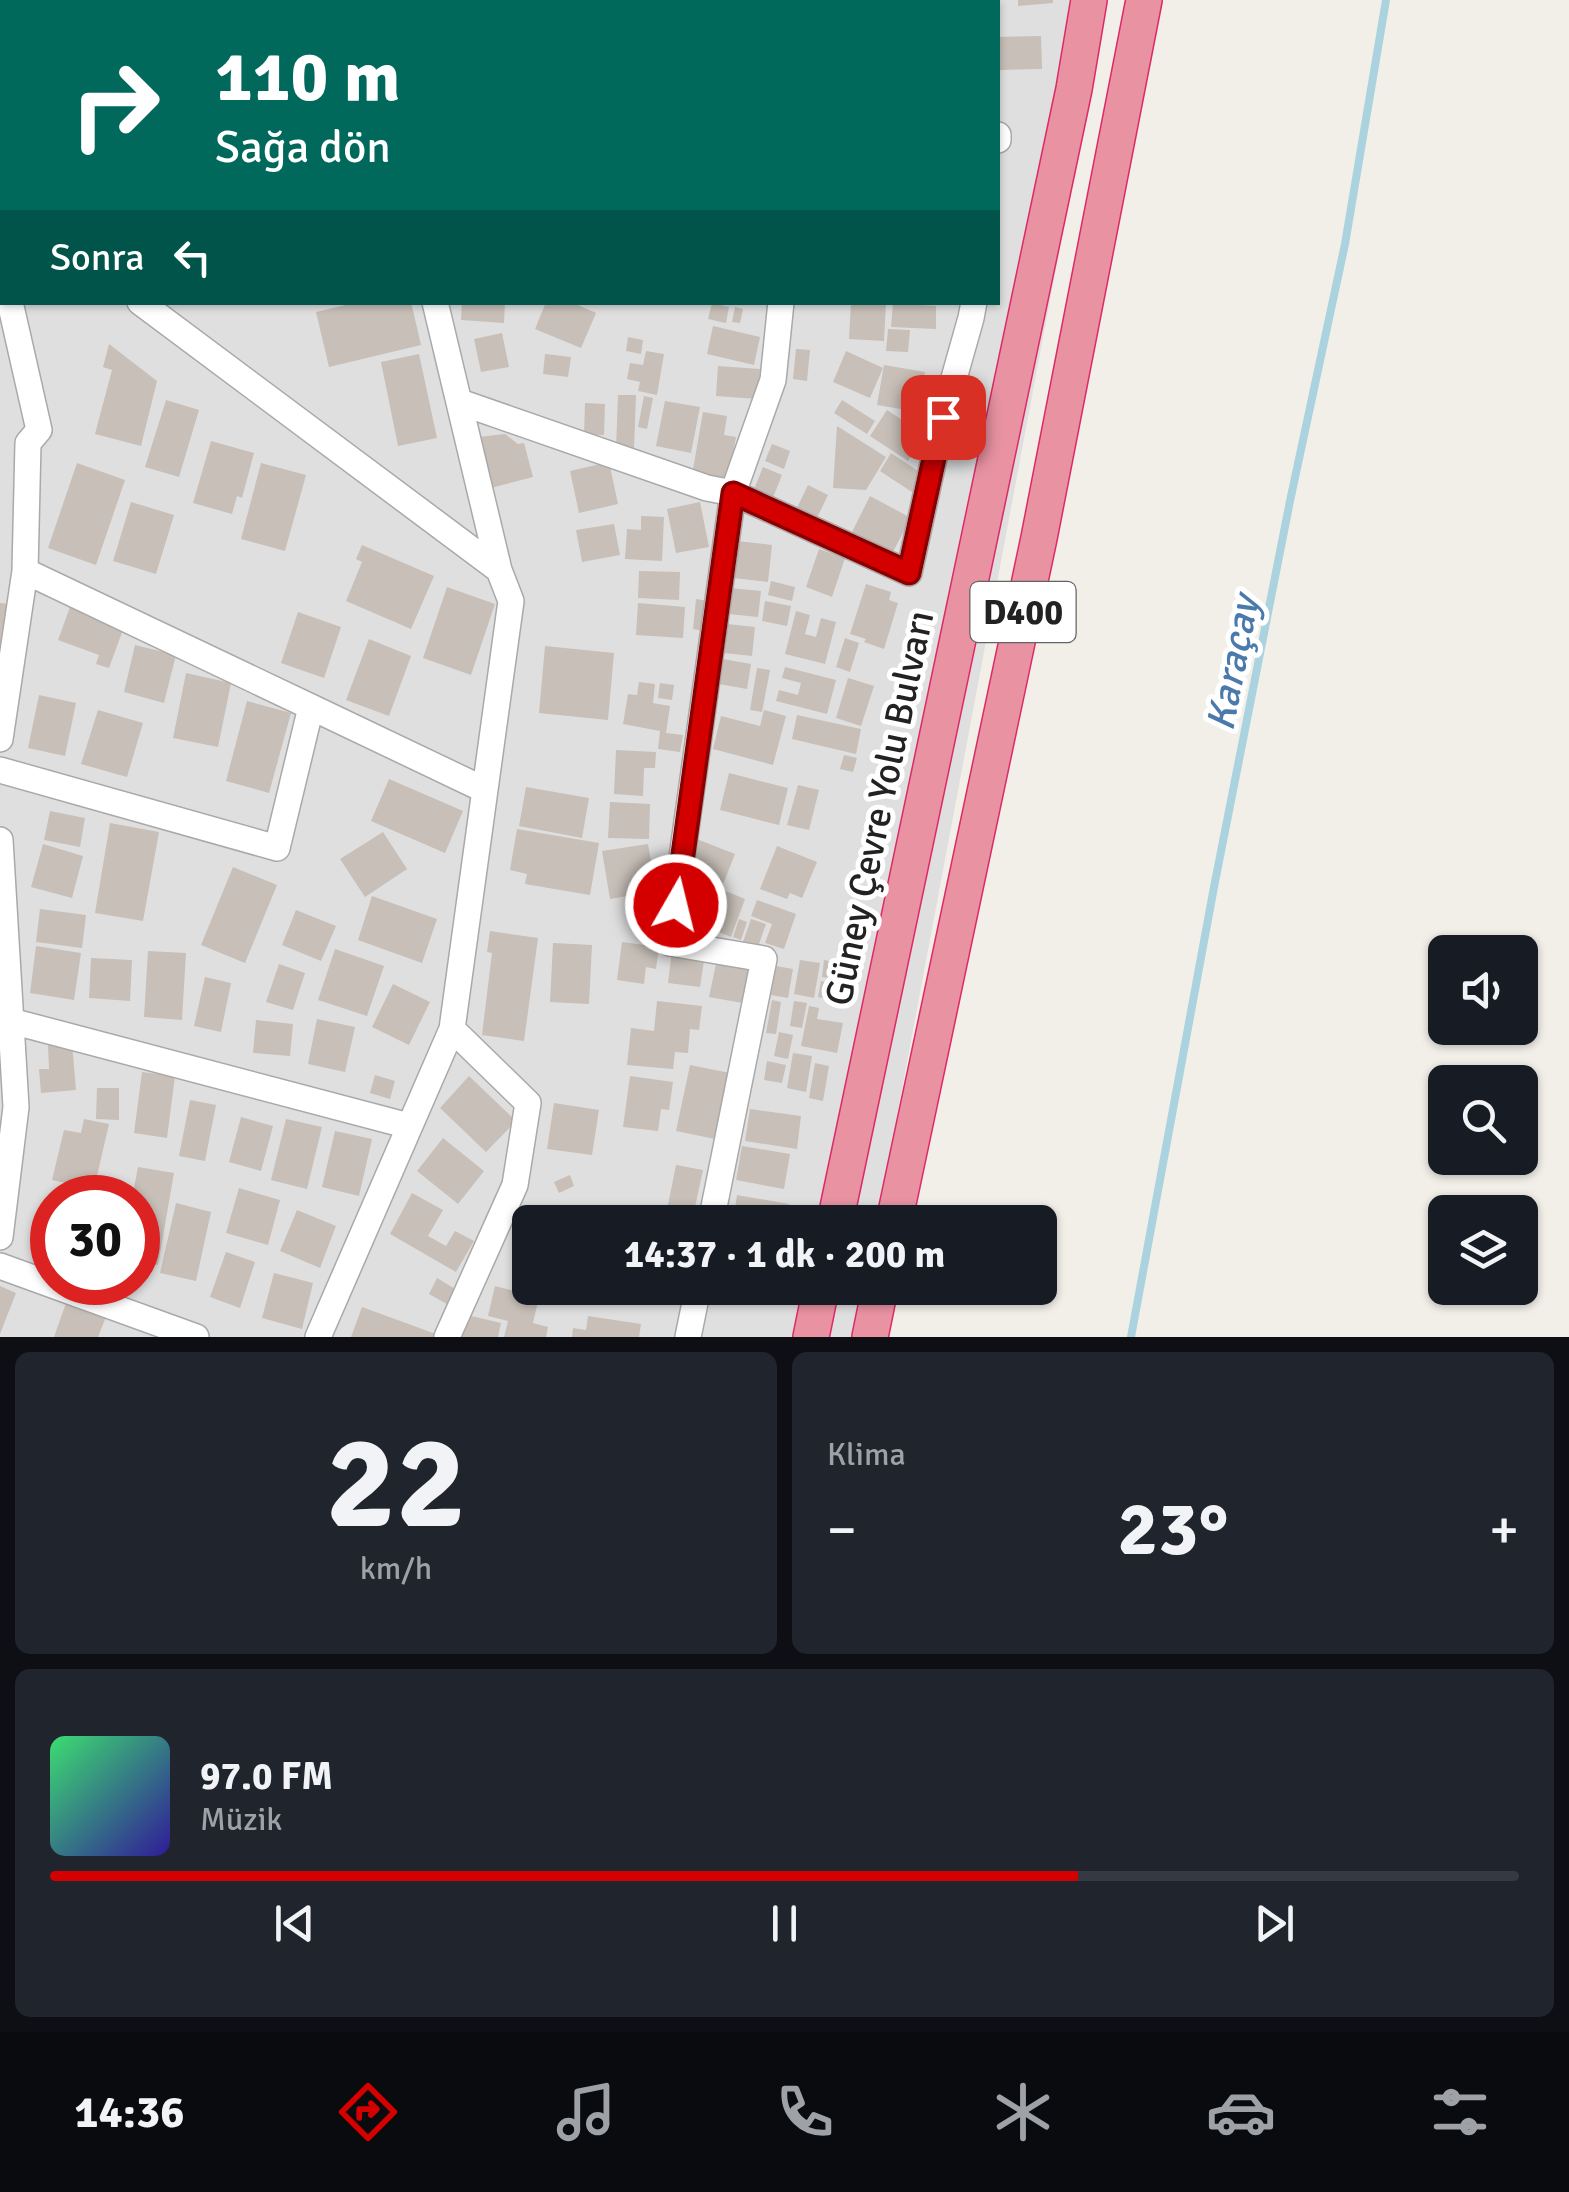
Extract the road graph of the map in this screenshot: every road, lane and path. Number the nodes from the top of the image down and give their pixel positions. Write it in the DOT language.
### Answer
graph roads {
  1 [pos="1089,0"];
  2 [pos="1144,0"];
  3 [pos="11,305"];
  4 [pos="144,305"];
  5 [pos="436,305"];
  6 [pos="782,305"];
  7 [pos="973,305"];
  8 [pos="460,402"];
  9 [pos="733,493"];
  10 [pos="499,570"];
  11 [pos="25,571"];
  12 [pos="310,707"];
  13 [pos="0,739"];
  14 [pos="0,770"];
  15 [pos="485,790"];
  16 [pos="0,840"];
  17 [pos="11,1021"];
  18 [pos="452,1029"];
  19 [pos="410,1126"];
  20 [pos="714,1205"];
  21 [pos="839,1205"];
  22 [pos="898,1205"];
  23 [pos="0,1237"];
  24 [pos="0,1266"];
  25 [pos="695,1305"];
  26 [pos="817,1305"];
  27 [pos="877,1305"];
  28 [pos="196,1337"];
  29 [pos="318,1337"];
  30 [pos="447,1337"];
  31 [pos="688,1337"];
  32 [pos="810,1337"];
  33 [pos="870,1337"];
  1 -- 21 [label="highway, Güney Çevre Yolu Bulvarı / D400"];
  2 -- 22 [label="highway, D400"];
  3 -- 11 [label="street"];
  4 -- 10 [label="street"];
  5 -- 8 [label="street"];
  6 -- 9 [label="street"];
  7 -- 9 [label="street"];
  8 -- 9 [label="street"];
  8 -- 10 [label="street"];
  9 -- 20 [label="street"];
  10 -- 15 [label="street"];
  11 -- 12 [label="street"];
  11 -- 13 [label="street"];
  12 -- 14 [label="street"];
  12 -- 15 [label="street"];
  15 -- 18 [label="street"];
  16 -- 17 [label="street"];
  17 -- 19 [label="street"];
  17 -- 23 [label="street"];
  18 -- 19 [label="street"];
  18 -- 30 [label="street"];
  19 -- 29 [label="street"];
  24 -- 28 [label="street"];
  25 -- 31 [label="street"];
  26 -- 32 [label="highway"];
  27 -- 33 [label="highway"];
}
